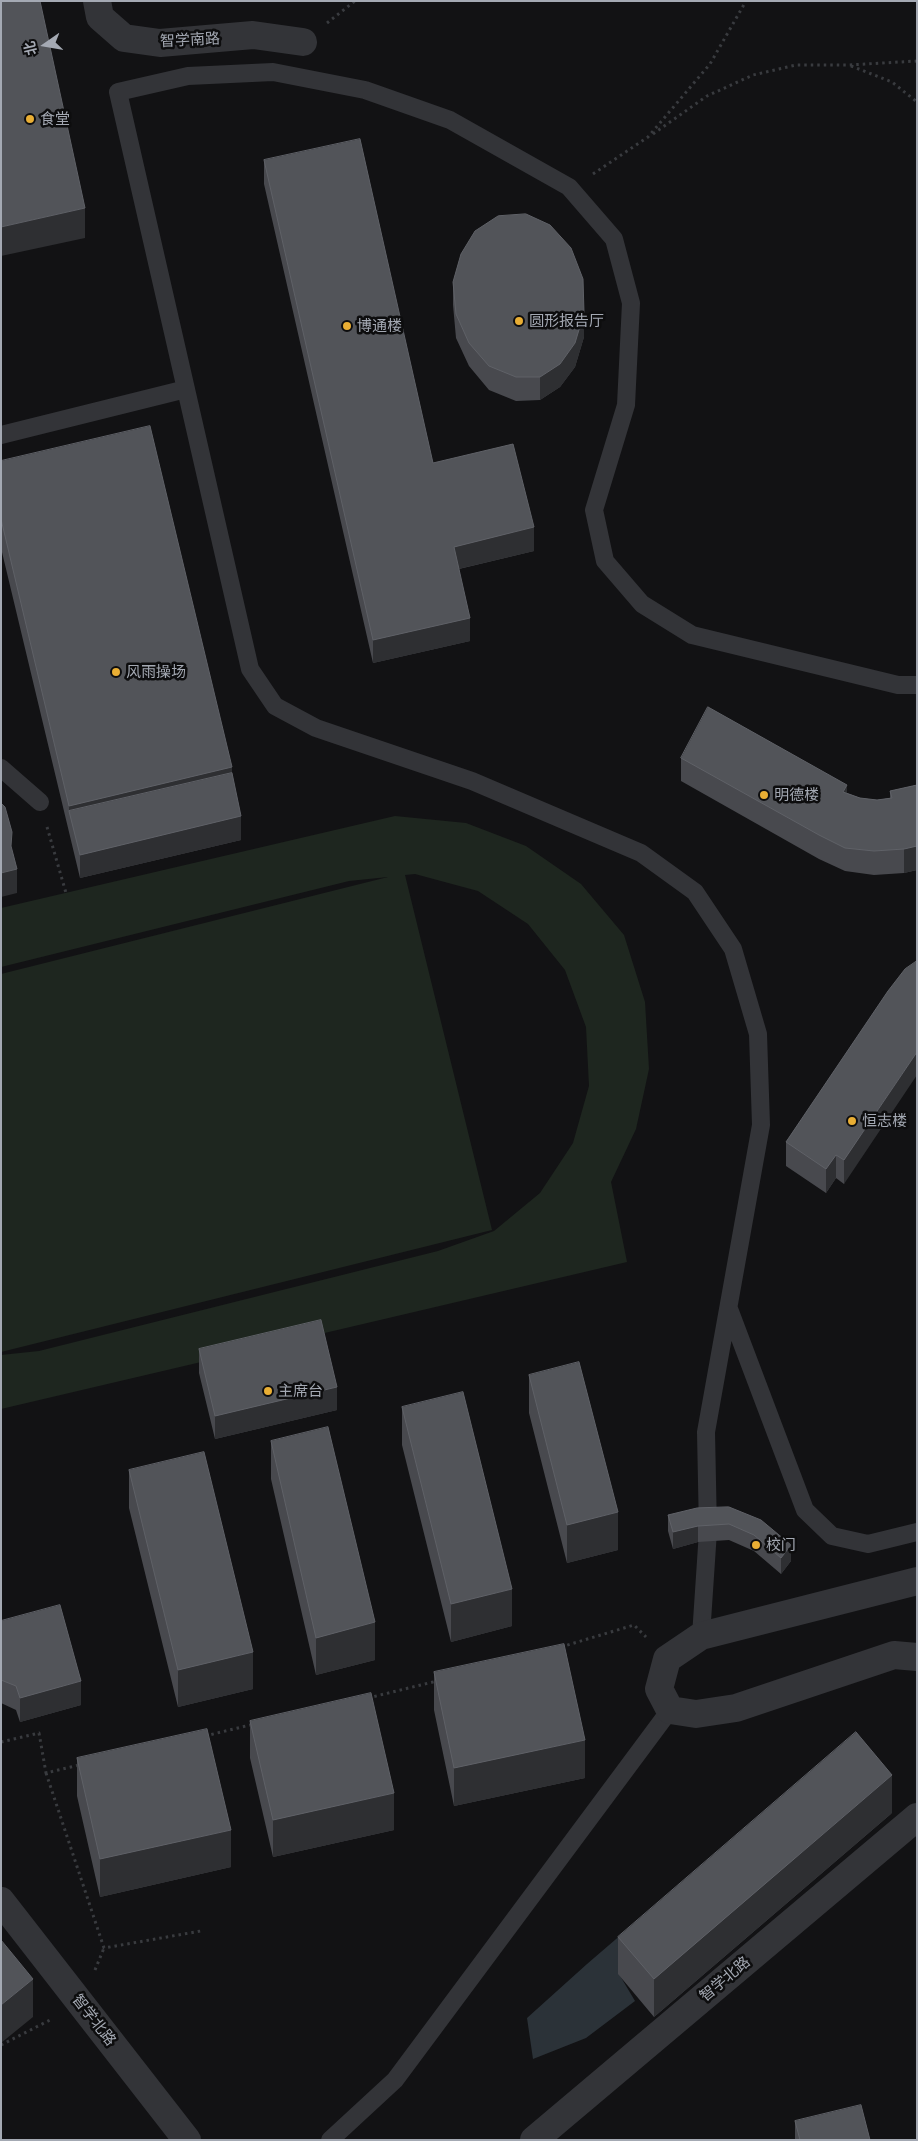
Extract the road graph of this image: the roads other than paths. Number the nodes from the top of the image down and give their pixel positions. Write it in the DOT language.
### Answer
graph roads {
  1 [pos="97,1"];
  2 [pos="303,42"];
  3 [pos="186,389"];
  4 [pos="1,435"];
  5 [pos="917,684"];
  6 [pos="1,768"];
  7 [pos="40,802"];
  8 [pos="729,1309"];
  9 [pos="917,1532"];
  10 [pos="917,1581"];
  11 [pos="701,1636"];
  12 [pos="917,1657"];
  13 [pos="670,1710"];
  14 [pos="917,1817"];
  15 [pos="1,1901"];
  16 [pos="187,2140"];
  17 [pos="330,2140"];
  18 [pos="534,2140"];
  1 -- 2 [label="street, 智学南路"];
  3 -- 4 [label="lane"];
  3 -- 5 [label="lane"];
  3 -- 8 [label="lane"];
  6 -- 7 [label="lane"];
  8 -- 9 [label="lane"];
  8 -- 11 [label="lane"];
  10 -- 11 [label="street"];
  11 -- 13 [label="street"];
  12 -- 13 [label="street"];
  13 -- 17 [label="lane"];
  14 -- 18 [label="street, 智学北路"];
  15 -- 16 [label="street, 智学北路"];
}
